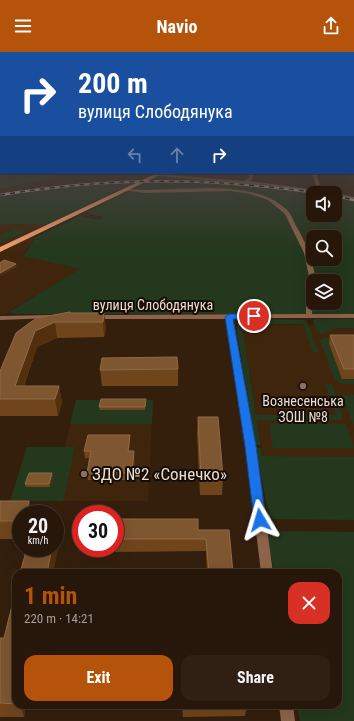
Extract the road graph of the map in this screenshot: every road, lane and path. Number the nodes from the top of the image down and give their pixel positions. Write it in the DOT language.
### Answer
graph roads {
  1 [pos="123,191"];
  2 [pos="138,191"];
  3 [pos="162,191"];
  4 [pos="238,191"];
  5 [pos="342,195"];
  6 [pos="354,198"];
  7 [pos="0,250"];
  8 [pos="312,274"];
  9 [pos="309,310"];
  10 [pos="309,316"];
  11 [pos="354,316"];
  12 [pos="55,317"];
  13 [pos="86,317"];
  14 [pos="229,317"];
  15 [pos="0,318"];
  16 [pos="266,569"];
  17 [pos="286,709"];
  18 [pos="288,721"];
  1 -- 7 [label="main road"];
  2 -- 3 [label="street"];
  4 -- 8 [label="street"];
  5 -- 6 [label="street"];
  9 -- 10 [label="street"];
  10 -- 11 [label="street, вулиця Слободянука"];
  10 -- 14 [label="street, вулиця Слободянука"];
  12 -- 15 [label="street"];
  13 -- 14 [label="street, вулиця Слободянука"];
  14 -- 16 [label="street"];
  17 -- 18 [label="street"];
}
